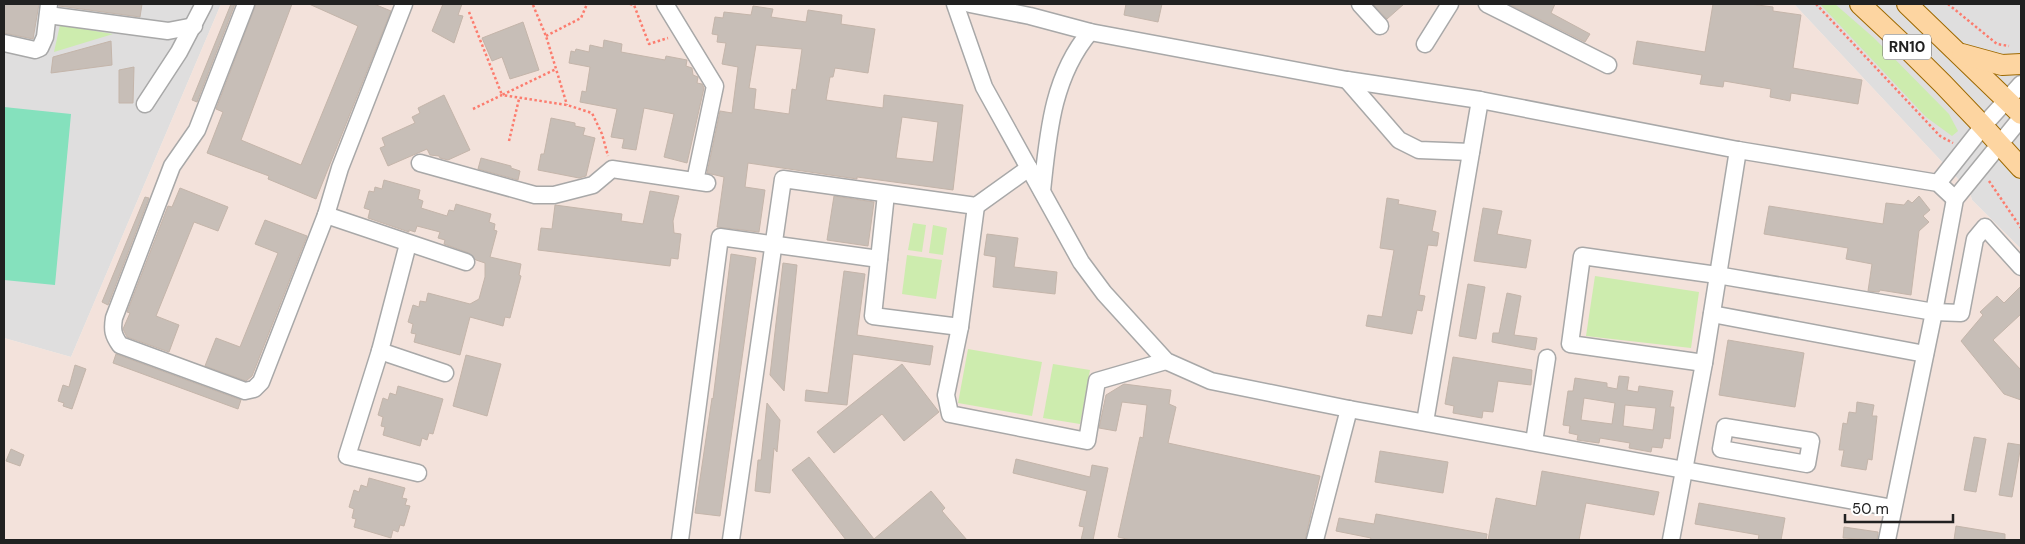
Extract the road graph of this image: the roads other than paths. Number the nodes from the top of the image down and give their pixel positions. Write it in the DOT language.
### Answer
graph roads {
  1 [pos="204,4"];
  2 [pos="246,4"];
  3 [pos="404,4"];
  4 [pos="665,4"];
  5 [pos="955,4"];
  6 [pos="970,4"];
  7 [pos="1360,4"];
  8 [pos="1450,4"];
  9 [pos="1487,4"];
  10 [pos="1860,4"];
  11 [pos="1907,4"];
  12 [pos="48,10"];
  13 [pos="194,26"];
  14 [pos="1380,26"];
  15 [pos="1090,32"];
  16 [pos="4,44"];
  17 [pos="1425,44"];
  18 [pos="1960,53"];
  19 [pos="2017,56"];
  20 [pos="1608,64"];
  21 [pos="1347,80"];
  22 [pos="2021,84"];
  23 [pos="2007,99"];
  24 [pos="1480,100"];
  25 [pos="145,104"];
  26 [pos="2021,116"];
  27 [pos="1984,125"];
  28 [pos="2000,143"];
  29 [pos="1738,150"];
  30 [pos="1471,152"];
  31 [pos="420,163"];
  32 [pos="1029,168"];
  33 [pos="2021,168"];
  34 [pos="1938,184"];
  35 [pos="1042,191"];
  36 [pos="886,194"];
  37 [pos="1955,199"];
  38 [pos="976,206"];
  39 [pos="326,216"];
  40 [pos="774,243"];
  41 [pos="408,244"];
  42 [pos="879,259"];
  43 [pos="466,262"];
  44 [pos="2021,267"];
  45 [pos="1717,275"];
  46 [pos="1934,312"];
  47 [pos="1712,314"];
  48 [pos="960,327"];
  49 [pos="380,351"];
  50 [pos="1925,354"];
  51 [pos="1547,358"];
  52 [pos="1166,361"];
  53 [pos="1704,363"];
  54 [pos="445,373"];
  55 [pos="1348,409"];
  56 [pos="1425,422"];
  57 [pos="1534,442"];
  58 [pos="1750,454"];
  59 [pos="1801,463"];
  60 [pos="1684,470"];
  61 [pos="418,473"];
  62 [pos="1746,482"];
  63 [pos="1797,491"];
  64 [pos="1893,508"];
  65 [pos="680,540"];
  66 [pos="731,540"];
  67 [pos="1315,540"];
  68 [pos="1671,540"];
  69 [pos="1887,540"];
  1 -- 13 [label="street"];
  2 -- 39 [label="street"];
  3 -- 39 [label="street"];
  4 -- 31 [label="street"];
  5 -- 32 [label="street"];
  6 -- 15 [label="street"];
  7 -- 14 [label="street"];
  8 -- 17 [label="street"];
  9 -- 20 [label="street"];
  10 -- 27 [label="main road, RN10"];
  11 -- 18 [label="main road, RN10"];
  12 -- 13 [label="street"];
  12 -- 16 [label="street"];
  13 -- 25 [label="street"];
  15 -- 21 [label="street"];
  15 -- 35 [label="street"];
  18 -- 19 [label="main road"];
  18 -- 23 [label="main road, RN10"];
  21 -- 24 [label="street"];
  21 -- 30 [label="street"];
  22 -- 23 [label="street"];
  23 -- 26 [label="main road, RN10"];
  23 -- 27 [label="street"];
  24 -- 29 [label="street"];
  24 -- 30 [label="street"];
  26 -- 28 [label="street"];
  27 -- 28 [label="main road, RN10"];
  27 -- 34 [label="street"];
  28 -- 33 [label="main road, RN10"];
  28 -- 37 [label="street"];
  29 -- 34 [label="street"];
  29 -- 45 [label="street"];
  30 -- 56 [label="street"];
  32 -- 35 [label="street"];
  32 -- 38 [label="street"];
  34 -- 37 [label="street"];
  35 -- 52 [label="street"];
  36 -- 38 [label="street"];
  36 -- 40 [label="street"];
  36 -- 42 [label="street"];
  37 -- 46 [label="street"];
  38 -- 48 [label="street"];
  39 -- 41 [label="street"];
  40 -- 42 [label="street"];
  40 -- 65 [label="street"];
  40 -- 66 [label="street"];
  41 -- 43 [label="street"];
  41 -- 49 [label="street"];
  42 -- 48 [label="street"];
  44 -- 46 [label="street"];
  45 -- 46 [label="street"];
  45 -- 47 [label="street"];
  45 -- 53 [label="street"];
  46 -- 50 [label="street"];
  47 -- 50 [label="street"];
  47 -- 53 [label="street"];
  48 -- 52 [label="street"];
  49 -- 54 [label="street"];
  49 -- 61 [label="street"];
  50 -- 64 [label="street"];
  51 -- 57 [label="street"];
  52 -- 55 [label="street"];
  53 -- 60 [label="street"];
  55 -- 56 [label="street"];
  55 -- 67 [label="street"];
  56 -- 57 [label="street"];
  57 -- 60 [label="street"];
  58 -- 59 [label="street"];
  58 -- 59 [label="street"];
  58 -- 62 [label="street"];
  59 -- 63 [label="street"];
  60 -- 62 [label="street"];
  60 -- 68 [label="street"];
  62 -- 63 [label="street"];
  63 -- 64 [label="street"];
  64 -- 69 [label="street"];
}
